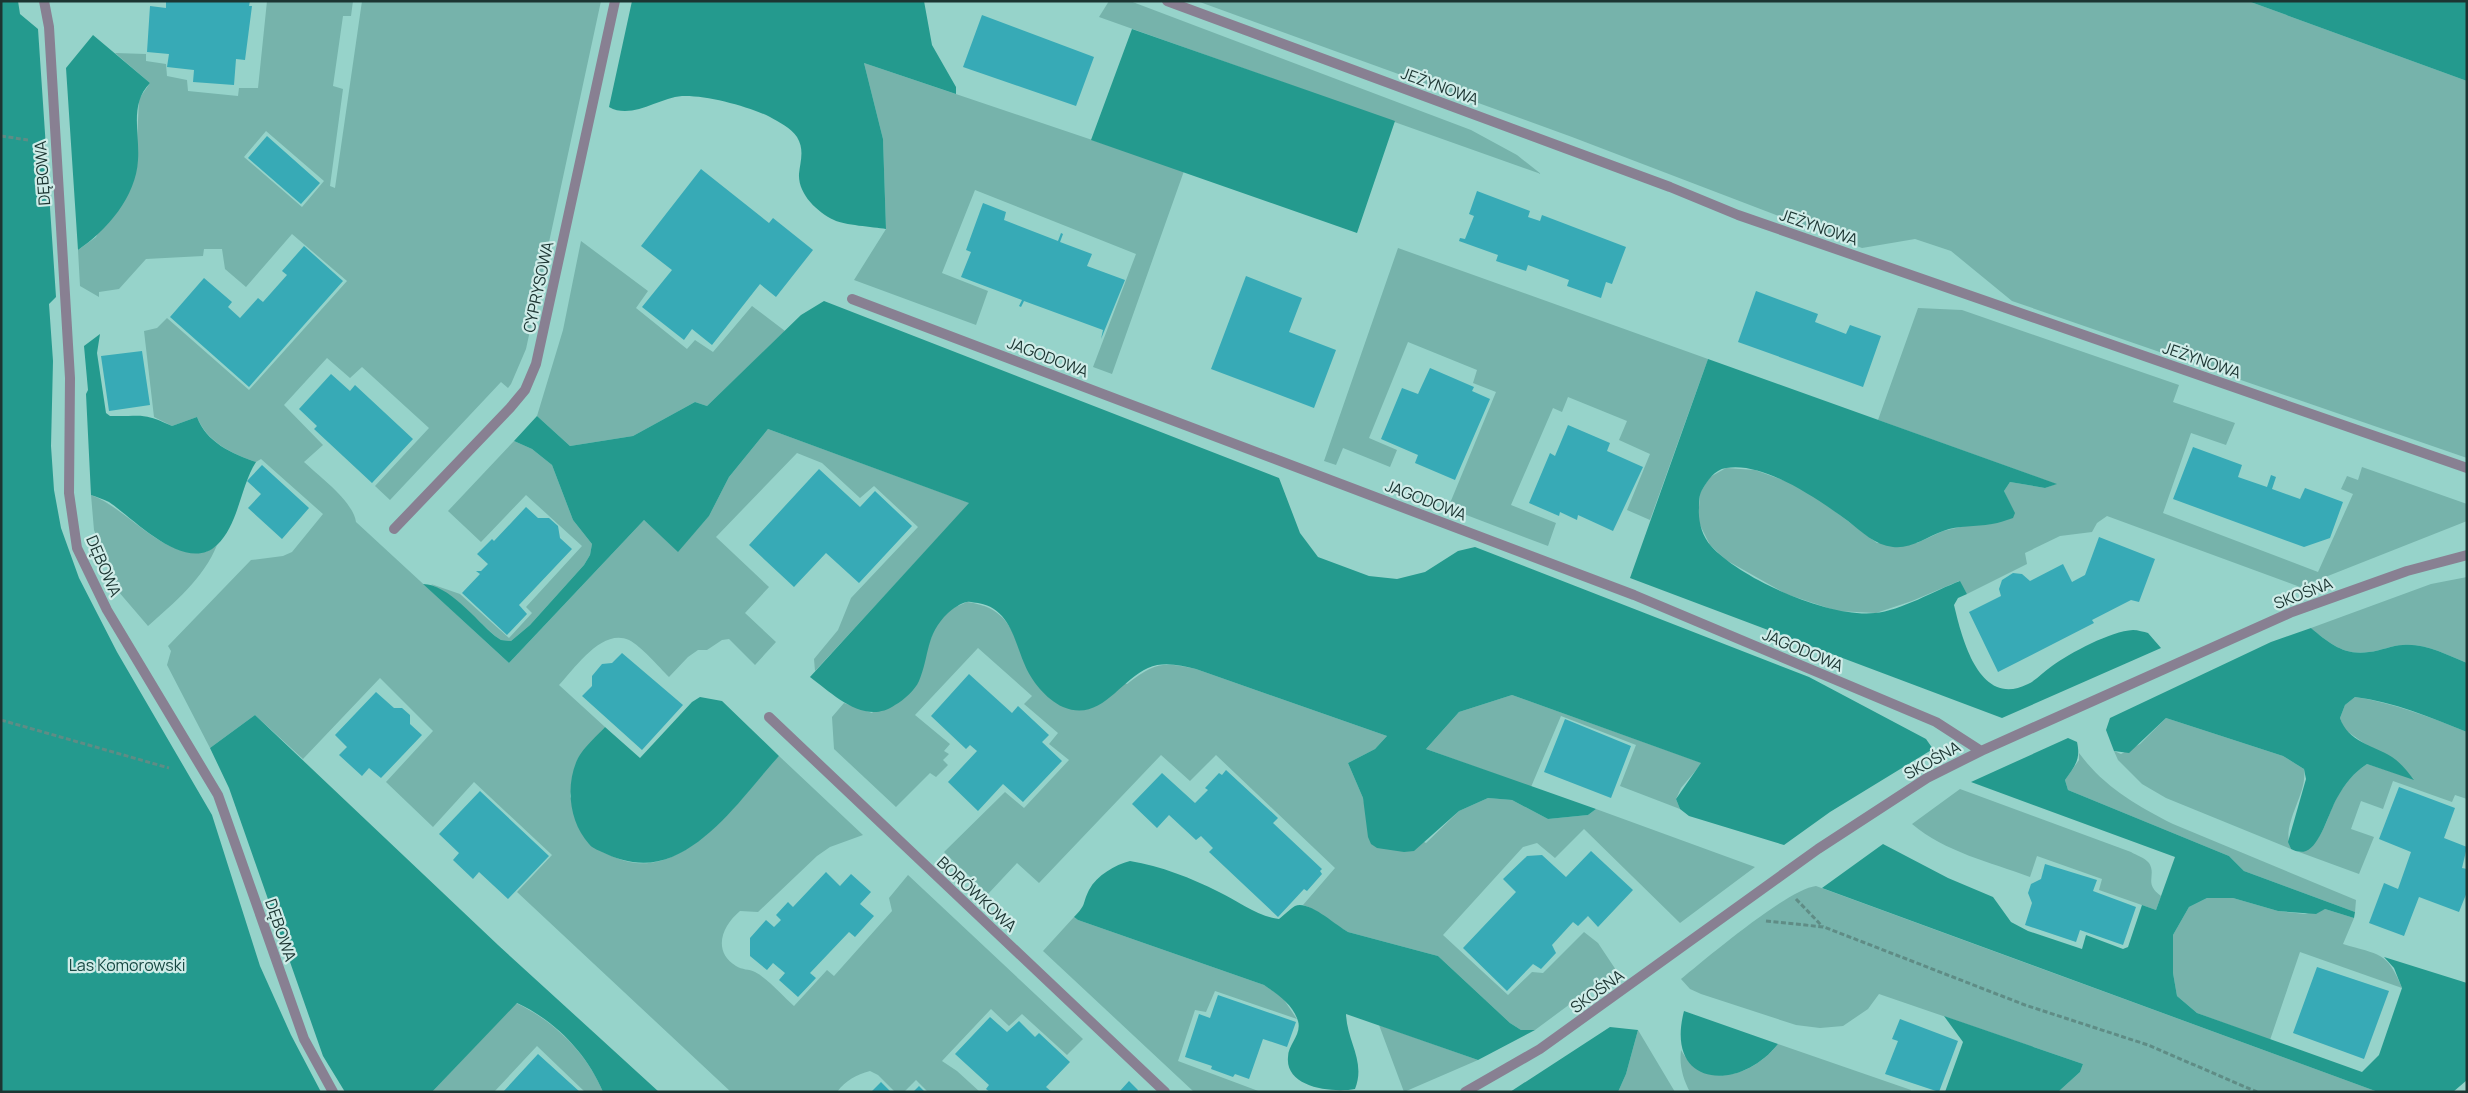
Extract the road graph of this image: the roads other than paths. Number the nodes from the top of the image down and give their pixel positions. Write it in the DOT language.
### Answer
graph roads {
  1 [pos="44,1"];
  2 [pos="615,1"];
  3 [pos="1166,1"];
  4 [pos="852,299"];
  5 [pos="2467,468"];
  6 [pos="394,529"];
  7 [pos="2467,555"];
  8 [pos="769,717"];
  9 [pos="1981,751"];
  10 [pos="333,1092"];
  11 [pos="1165,1092"];
  12 [pos="1464,1092"];
  1 -- 10 [label="street, DĘBOWA"];
  2 -- 6 [label="street, CYPRYSOWA"];
  3 -- 5 [label="street, JEŻYNOWA"];
  4 -- 9 [label="street, JAGODOWA"];
  7 -- 9 [label="street, SKOŚNA"];
  8 -- 11 [label="street, BORÓWKOWA"];
  9 -- 12 [label="street, SKOŚNA"];
}
